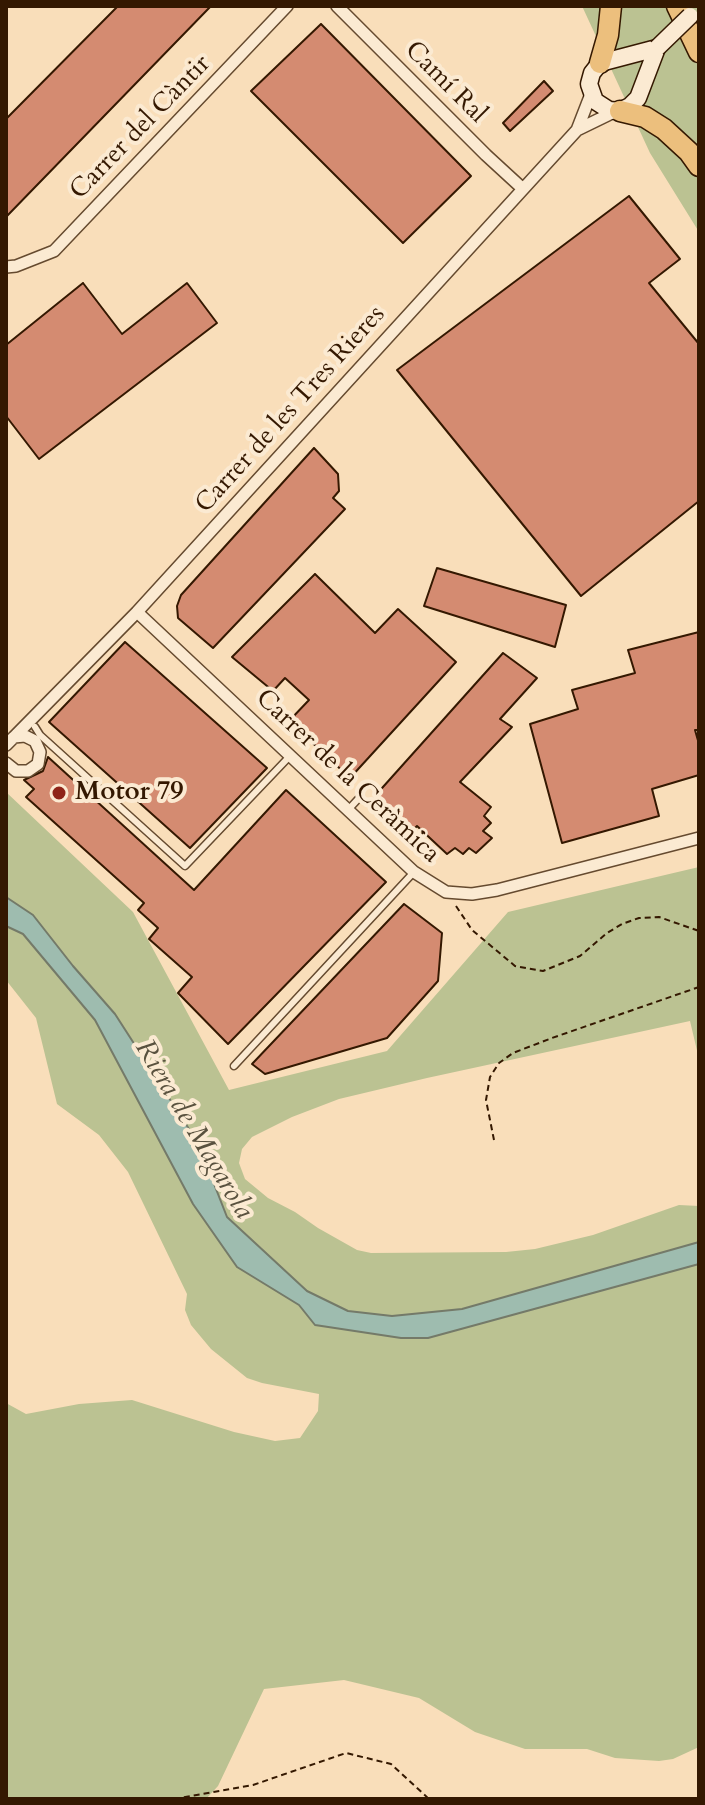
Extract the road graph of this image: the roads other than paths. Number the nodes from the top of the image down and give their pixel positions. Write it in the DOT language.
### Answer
graph roads {
  1 [pos="287,6"];
  2 [pos="337,6"];
  3 [pos="611,6"];
  4 [pos="677,6"];
  5 [pos="699,8"];
  6 [pos="657,48"];
  7 [pos="699,52"];
  8 [pos="621,59"];
  9 [pos="600,63"];
  10 [pos="641,87"];
  11 [pos="591,94"];
  12 [pos="618,111"];
  13 [pos="577,130"];
  14 [pos="699,166"];
  15 [pos="523,189"];
  16 [pos="11,266"];
  17 [pos="137,612"];
  18 [pos="35,722"];
  19 [pos="10,741"];
  20 [pos="35,741"];
  21 [pos="290,756"];
  22 [pos="6,763"];
  23 [pos="360,797"];
  24 [pos="348,810"];
  25 [pos="699,838"];
  26 [pos="414,872"];
  27 [pos="234,1066"];
  1 -- 16 [label="street, Carrer del Càntir"];
  2 -- 15 [label="street, Camí Ral"];
  3 -- 9 [label="highway"];
  4 -- 7 [label="highway"];
  5 -- 6 [label="main road, bridge"];
  6 -- 8 [label="main road"];
  6 -- 10 [label="main road"];
  8 -- 9 [label="main road"];
  8 -- 10 [label="main road"];
  9 -- 11 [label="main road"];
  10 -- 12 [label="main road"];
  11 -- 12 [label="main road"];
  11 -- 13 [label="street, Carrer de les Tres Rieres"];
  12 -- 13 [label="street, Carrer de les Tres Rieres"];
  12 -- 14 [label="highway"];
  13 -- 15 [label="street, Carrer de les Tres Rieres"];
  15 -- 17 [label="street, Carrer de les Tres Rieres"];
  17 -- 18 [label="street, Carrer de les Tres Rieres"];
  17 -- 21 [label="street, Carrer de la Ceràmica"];
  18 -- 19 [label="street, Carrer de les Tres Rieres"];
  18 -- 20 [label="street"];
  18 -- 21 [label="lane"];
  19 -- 20 [label="street, Carrer de les Tres Rieres"];
  20 -- 22 [label="street"];
  21 -- 24 [label="street, Carrer de la Ceràmica"];
  23 -- 24 [label="lane"];
  24 -- 26 [label="street, Carrer de la Ceràmica"];
  25 -- 26 [label="street, Carrer de la Ceràmica"];
  26 -- 27 [label="lane"];
}
